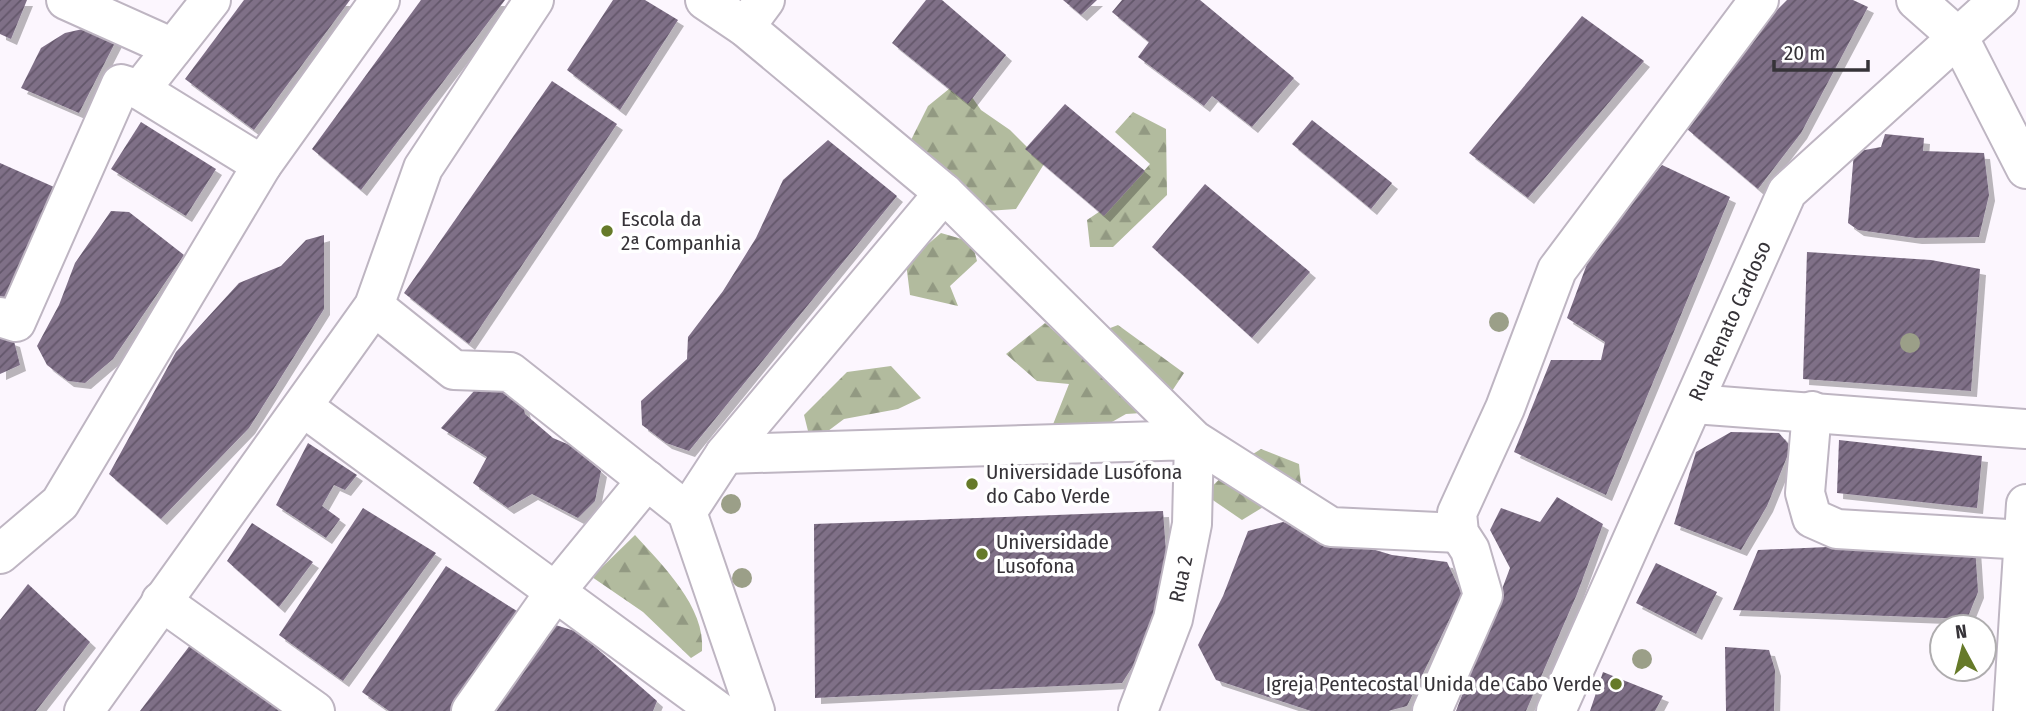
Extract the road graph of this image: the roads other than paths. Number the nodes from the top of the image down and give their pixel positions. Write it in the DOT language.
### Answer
graph roads {
  1 [pos="66,0"];
  2 [pos="211,0"];
  3 [pos="380,0"];
  4 [pos="534,0"];
  5 [pos="705,0"];
  6 [pos="1759,0"];
  7 [pos="1916,0"];
  8 [pos="1999,0"];
  9 [pos="755,13"];
  10 [pos="1959,38"];
  11 [pos="173,48"];
  12 [pos="140,90"];
  13 [pos="262,165"];
  14 [pos="2026,169"];
  15 [pos="944,193"];
  16 [pos="374,306"];
  17 [pos="0,317"];
  18 [pos="1694,404"];
  19 [pos="303,407"];
  20 [pos="1812,411"];
  21 [pos="2026,429"];
  22 [pos="1194,440"];
  23 [pos="725,454"];
  24 [pos="647,480"];
  25 [pos="687,512"];
  26 [pos="2025,528"];
  27 [pos="1459,533"];
  28 [pos="0,554"];
  29 [pos="170,588"];
  30 [pos="555,592"];
  31 [pos="696,705"];
  32 [pos="84,711"];
  33 [pos="315,711"];
  34 [pos="471,711"];
  35 [pos="755,711"];
  36 [pos="1138,711"];
  37 [pos="1432,711"];
  38 [pos="1556,711"];
  39 [pos="2013,711"];
  1 -- 11 [label="street"];
  2 -- 11 [label="street"];
  3 -- 13 [label="street"];
  4 -- 16 [label="street"];
  5 -- 9 [label="street"];
  6 -- 27 [label="street"];
  7 -- 10 [label="street"];
  8 -- 10 [label="street, Rua Renato Cardoso"];
  9 -- 15 [label="street"];
  10 -- 14 [label="street"];
  10 -- 18 [label="street, Rua Renato Cardoso"];
  11 -- 12 [label="street"];
  12 -- 13 [label="street"];
  12 -- 17 [label="street"];
  13 -- 28 [label="street"];
  15 -- 22 [label="street"];
  15 -- 23 [label="street"];
  16 -- 19 [label="street"];
  16 -- 24 [label="street"];
  18 -- 20 [label="street"];
  18 -- 38 [label="street, Rua Renato Cardoso"];
  19 -- 29 [label="street"];
  19 -- 30 [label="street"];
  20 -- 21 [label="street"];
  20 -- 26 [label="street"];
  22 -- 23 [label="street"];
  22 -- 27 [label="street"];
  22 -- 36 [label="street, Rua 2"];
  23 -- 25 [label="street"];
  24 -- 25 [label="street"];
  24 -- 30 [label="street"];
  25 -- 35 [label="street"];
  26 -- 39 [label="street"];
  27 -- 37 [label="street"];
  29 -- 32 [label="street"];
  29 -- 33 [label="street"];
  30 -- 31 [label="street"];
  30 -- 34 [label="street"];
}
